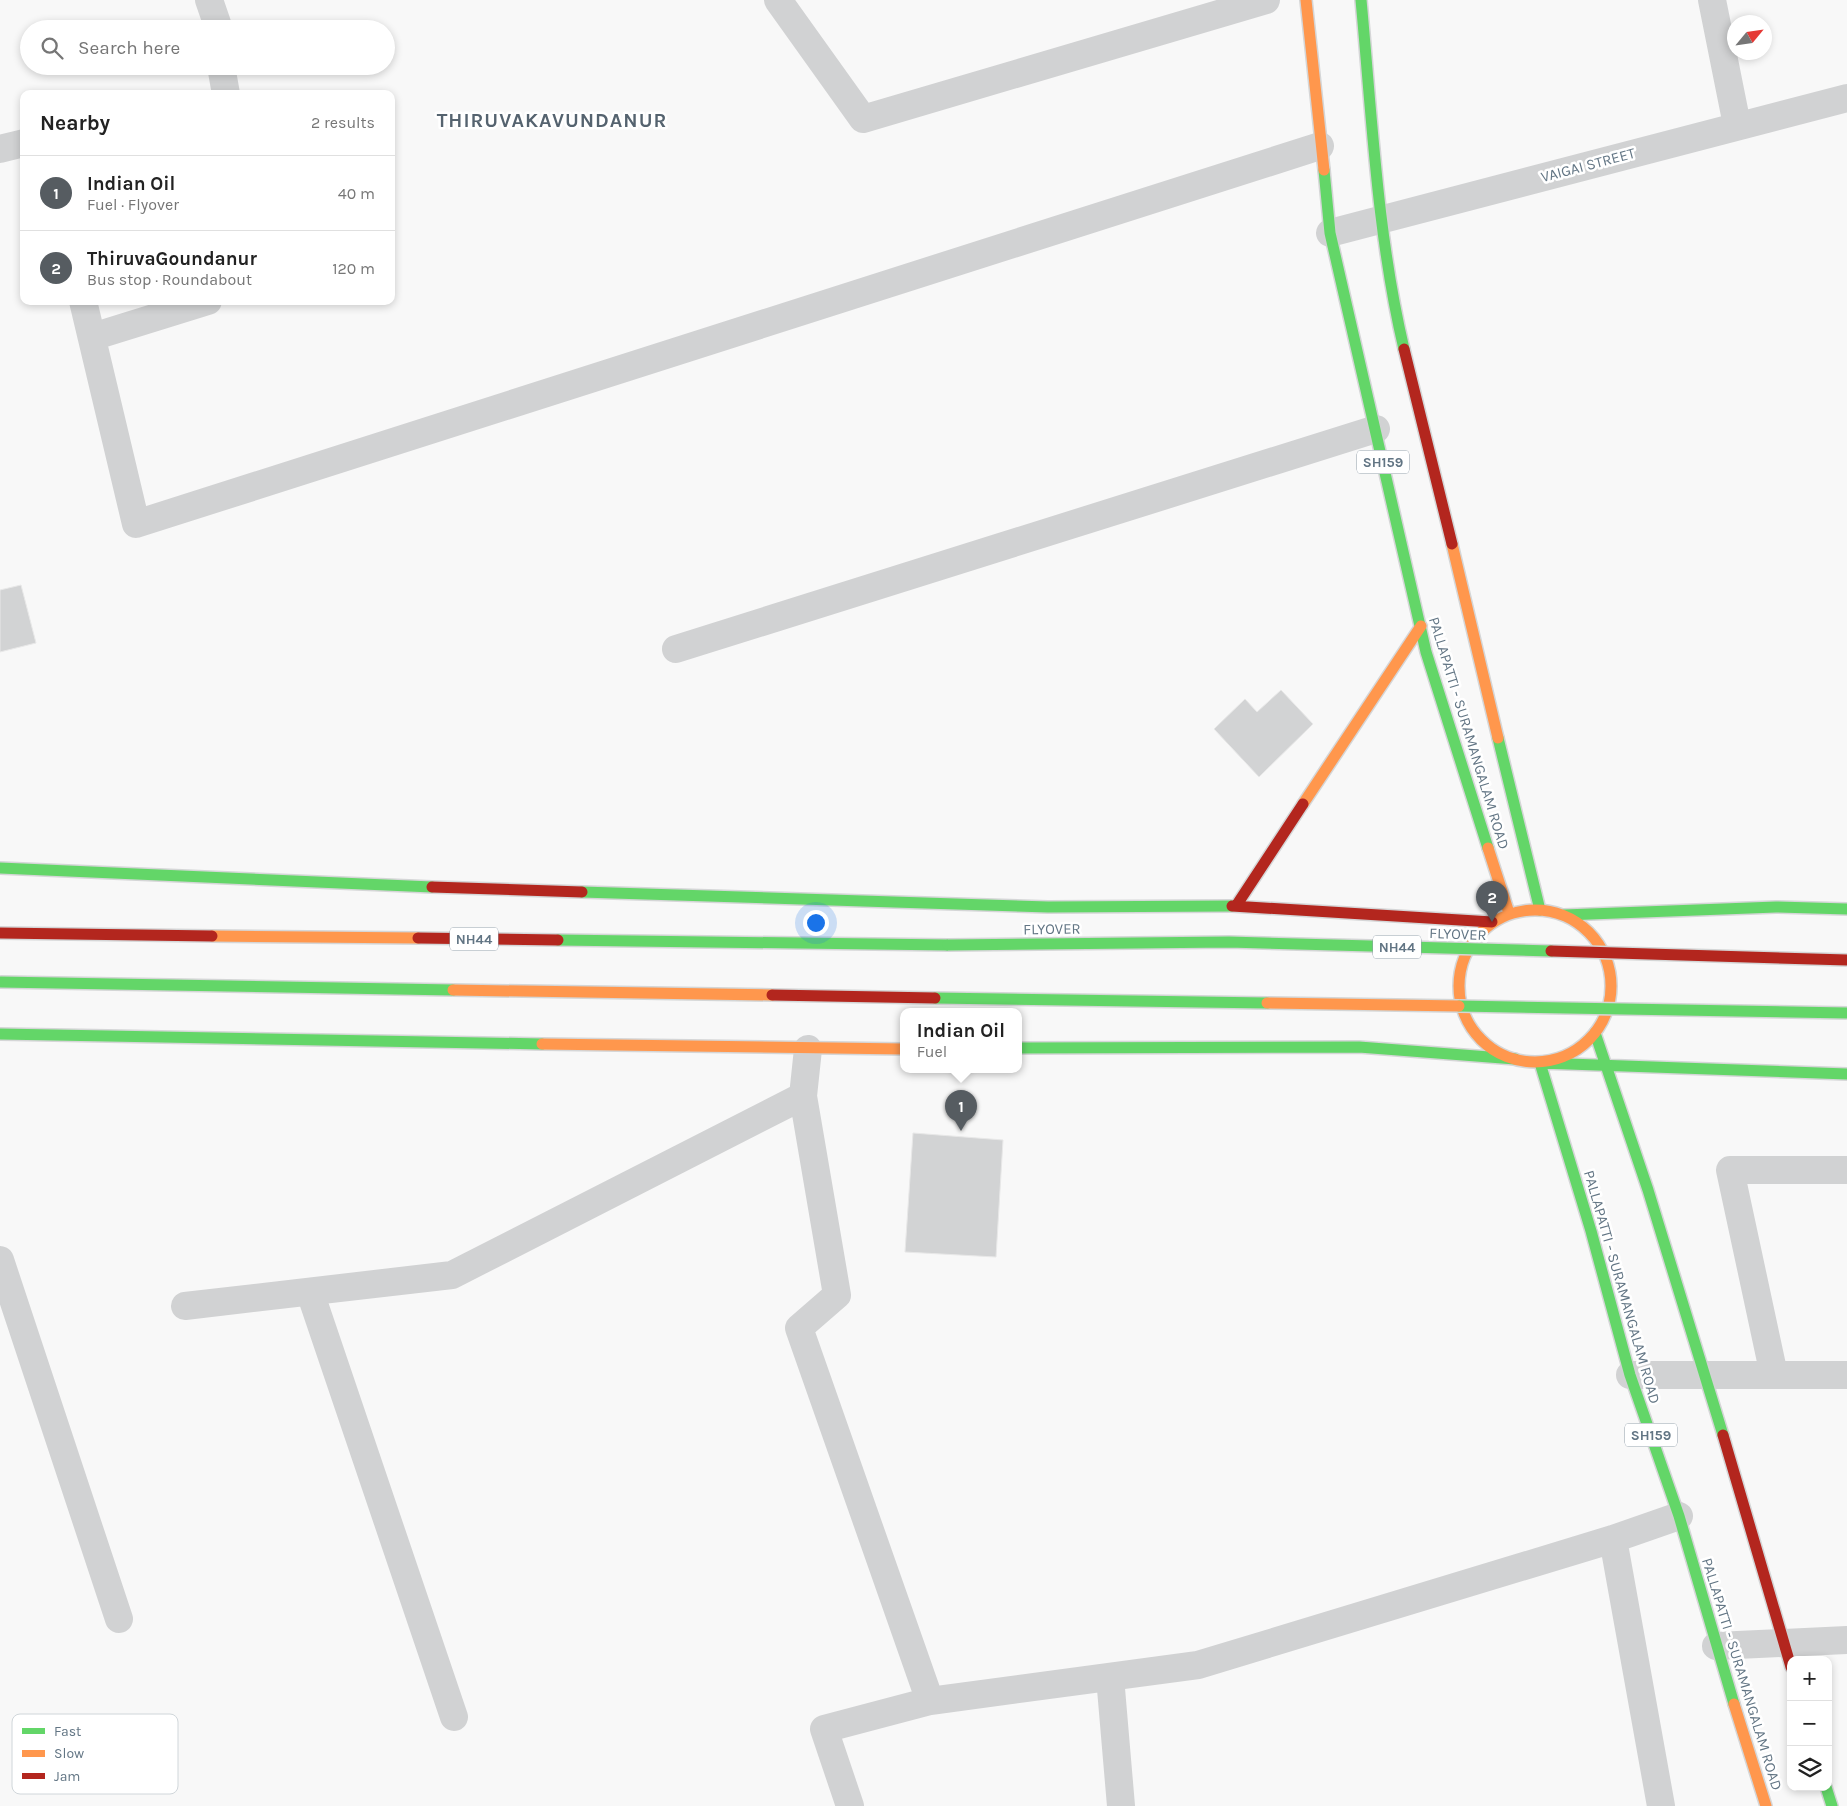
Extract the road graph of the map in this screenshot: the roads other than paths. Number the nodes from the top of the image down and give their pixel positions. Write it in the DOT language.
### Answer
graph roads {
  1 [pos="209,0"];
  2 [pos="778,0"];
  3 [pos="1266,0"];
  4 [pos="1306,0"];
  5 [pos="1361,0"];
  6 [pos="1712,0"];
  7 [pos="216,20"];
  8 [pos="223,75"];
  9 [pos="225,90"];
  10 [pos="1847,98"];
  11 [pos="1737,125"];
  12 [pos="20,144"];
  13 [pos="1320,146"];
  14 [pos="0,150"];
  15 [pos="1381,220"];
  16 [pos="1330,233"];
  17 [pos="84,305"];
  18 [pos="195,305"];
  19 [pos="92,337"];
  20 [pos="1376,429"];
  21 [pos="1421,626"];
  22 [pos="676,650"];
  23 [pos="0,868"];
  24 [pos="1236,906"];
  25 [pos="1847,909"];
  26 [pos="1540,910"];
  27 [pos="1509,914"];
  28 [pos="1564,915"];
  29 [pos="1492,922"];
  30 [pos="0,933"];
  31 [pos="1847,960"];
  32 [pos="0,982"];
  33 [pos="1847,1012"];
  34 [pos="1595,1033"];
  35 [pos="0,1034"];
  36 [pos="1022,1048"];
  37 [pos="808,1049"];
  38 [pos="900,1049"];
  39 [pos="1515,1059"];
  40 [pos="1540,1062"];
  41 [pos="1607,1066"];
  42 [pos="1847,1074"];
  43 [pos="803,1096"];
  44 [pos="1847,1170"];
  45 [pos="0,1260"];
  46 [pos="310,1292"];
  47 [pos="185,1306"];
  48 [pos="1630,1375"];
  49 [pos="1704,1375"];
  50 [pos="1774,1375"];
  51 [pos="1847,1375"];
  52 [pos="1678,1516"];
  53 [pos="1613,1539"];
  54 [pos="119,1619"];
  55 [pos="1847,1640"];
  56 [pos="1716,1646"];
  57 [pos="1787,1655"];
  58 [pos="1110,1677"];
  59 [pos="930,1701"];
  60 [pos="454,1717"];
  61 [pos="1827,1791"];
  62 [pos="850,1806"];
  63 [pos="1121,1806"];
  64 [pos="1661,1806"];
  65 [pos="1766,1806"];
  66 [pos="1832,1806"];
  1 -- 7 [label="street"];
  2 -- 3 [label="street"];
  4 -- 13 [label="main road, PALLAPATTI - SURAMANGALAM ROAD / SH159"];
  5 -- 15 [label="main road"];
  6 -- 11 [label="street"];
  8 -- 9 [label="street"];
  10 -- 11 [label="street, VAIGAI STREET"];
  11 -- 15 [label="street, VAIGAI STREET"];
  12 -- 14 [label="street"];
  13 -- 16 [label="main road, PALLAPATTI - SURAMANGALAM ROAD / SH159"];
  13 -- 19 [label="street"];
  15 -- 16 [label="street, VAIGAI STREET"];
  15 -- 26 [label="main road"];
  16 -- 20 [label="main road, PALLAPATTI - SURAMANGALAM ROAD / SH159"];
  17 -- 19 [label="street"];
  18 -- 19 [label="street"];
  20 -- 21 [label="main road, PALLAPATTI - SURAMANGALAM ROAD / SH159"];
  20 -- 22 [label="street"];
  21 -- 24 [label="main road"];
  21 -- 27 [label="main road, PALLAPATTI - SURAMANGALAM ROAD / SH159"];
  23 -- 24 [label="main road"];
  24 -- 29 [label="main road"];
  25 -- 28 [label="main road"];
  26 -- 27 [label="main road"];
  26 -- 28 [label="main road"];
  27 -- 29 [label="main road"];
  28 -- 34 [label="main road"];
  29 -- 39 [label="main road"];
  30 -- 31 [label="main road, FLYOVER / NH44, bridge"];
  32 -- 33 [label="main road, bridge"];
  34 -- 40 [label="main road"];
  34 -- 41 [label="main road"];
  35 -- 37 [label="main road"];
  36 -- 39 [label="main road"];
  37 -- 38 [label="main road"];
  37 -- 43 [label="street"];
  39 -- 40 [label="main road"];
  40 -- 41 [label="main road"];
  40 -- 48 [label="main road, PALLAPATTI - SURAMANGALAM ROAD / SH159"];
  41 -- 42 [label="main road"];
  41 -- 49 [label="main road"];
  43 -- 46 [label="street"];
  43 -- 59 [label="street"];
  44 -- 50 [label="street"];
  45 -- 54 [label="street"];
  46 -- 47 [label="street"];
  46 -- 60 [label="street"];
  48 -- 49 [label="street"];
  48 -- 52 [label="main road, PALLAPATTI - SURAMANGALAM ROAD / SH159"];
  49 -- 50 [label="street"];
  49 -- 57 [label="main road"];
  50 -- 51 [label="street"];
  52 -- 53 [label="street"];
  52 -- 56 [label="main road, PALLAPATTI - SURAMANGALAM ROAD / SH159"];
  53 -- 58 [label="street"];
  53 -- 64 [label="street"];
  55 -- 57 [label="street"];
  56 -- 57 [label="street"];
  56 -- 65 [label="main road, PALLAPATTI - SURAMANGALAM ROAD / SH159"];
  58 -- 59 [label="street"];
  58 -- 63 [label="street"];
  59 -- 62 [label="street"];
  61 -- 66 [label="main road"];
}
